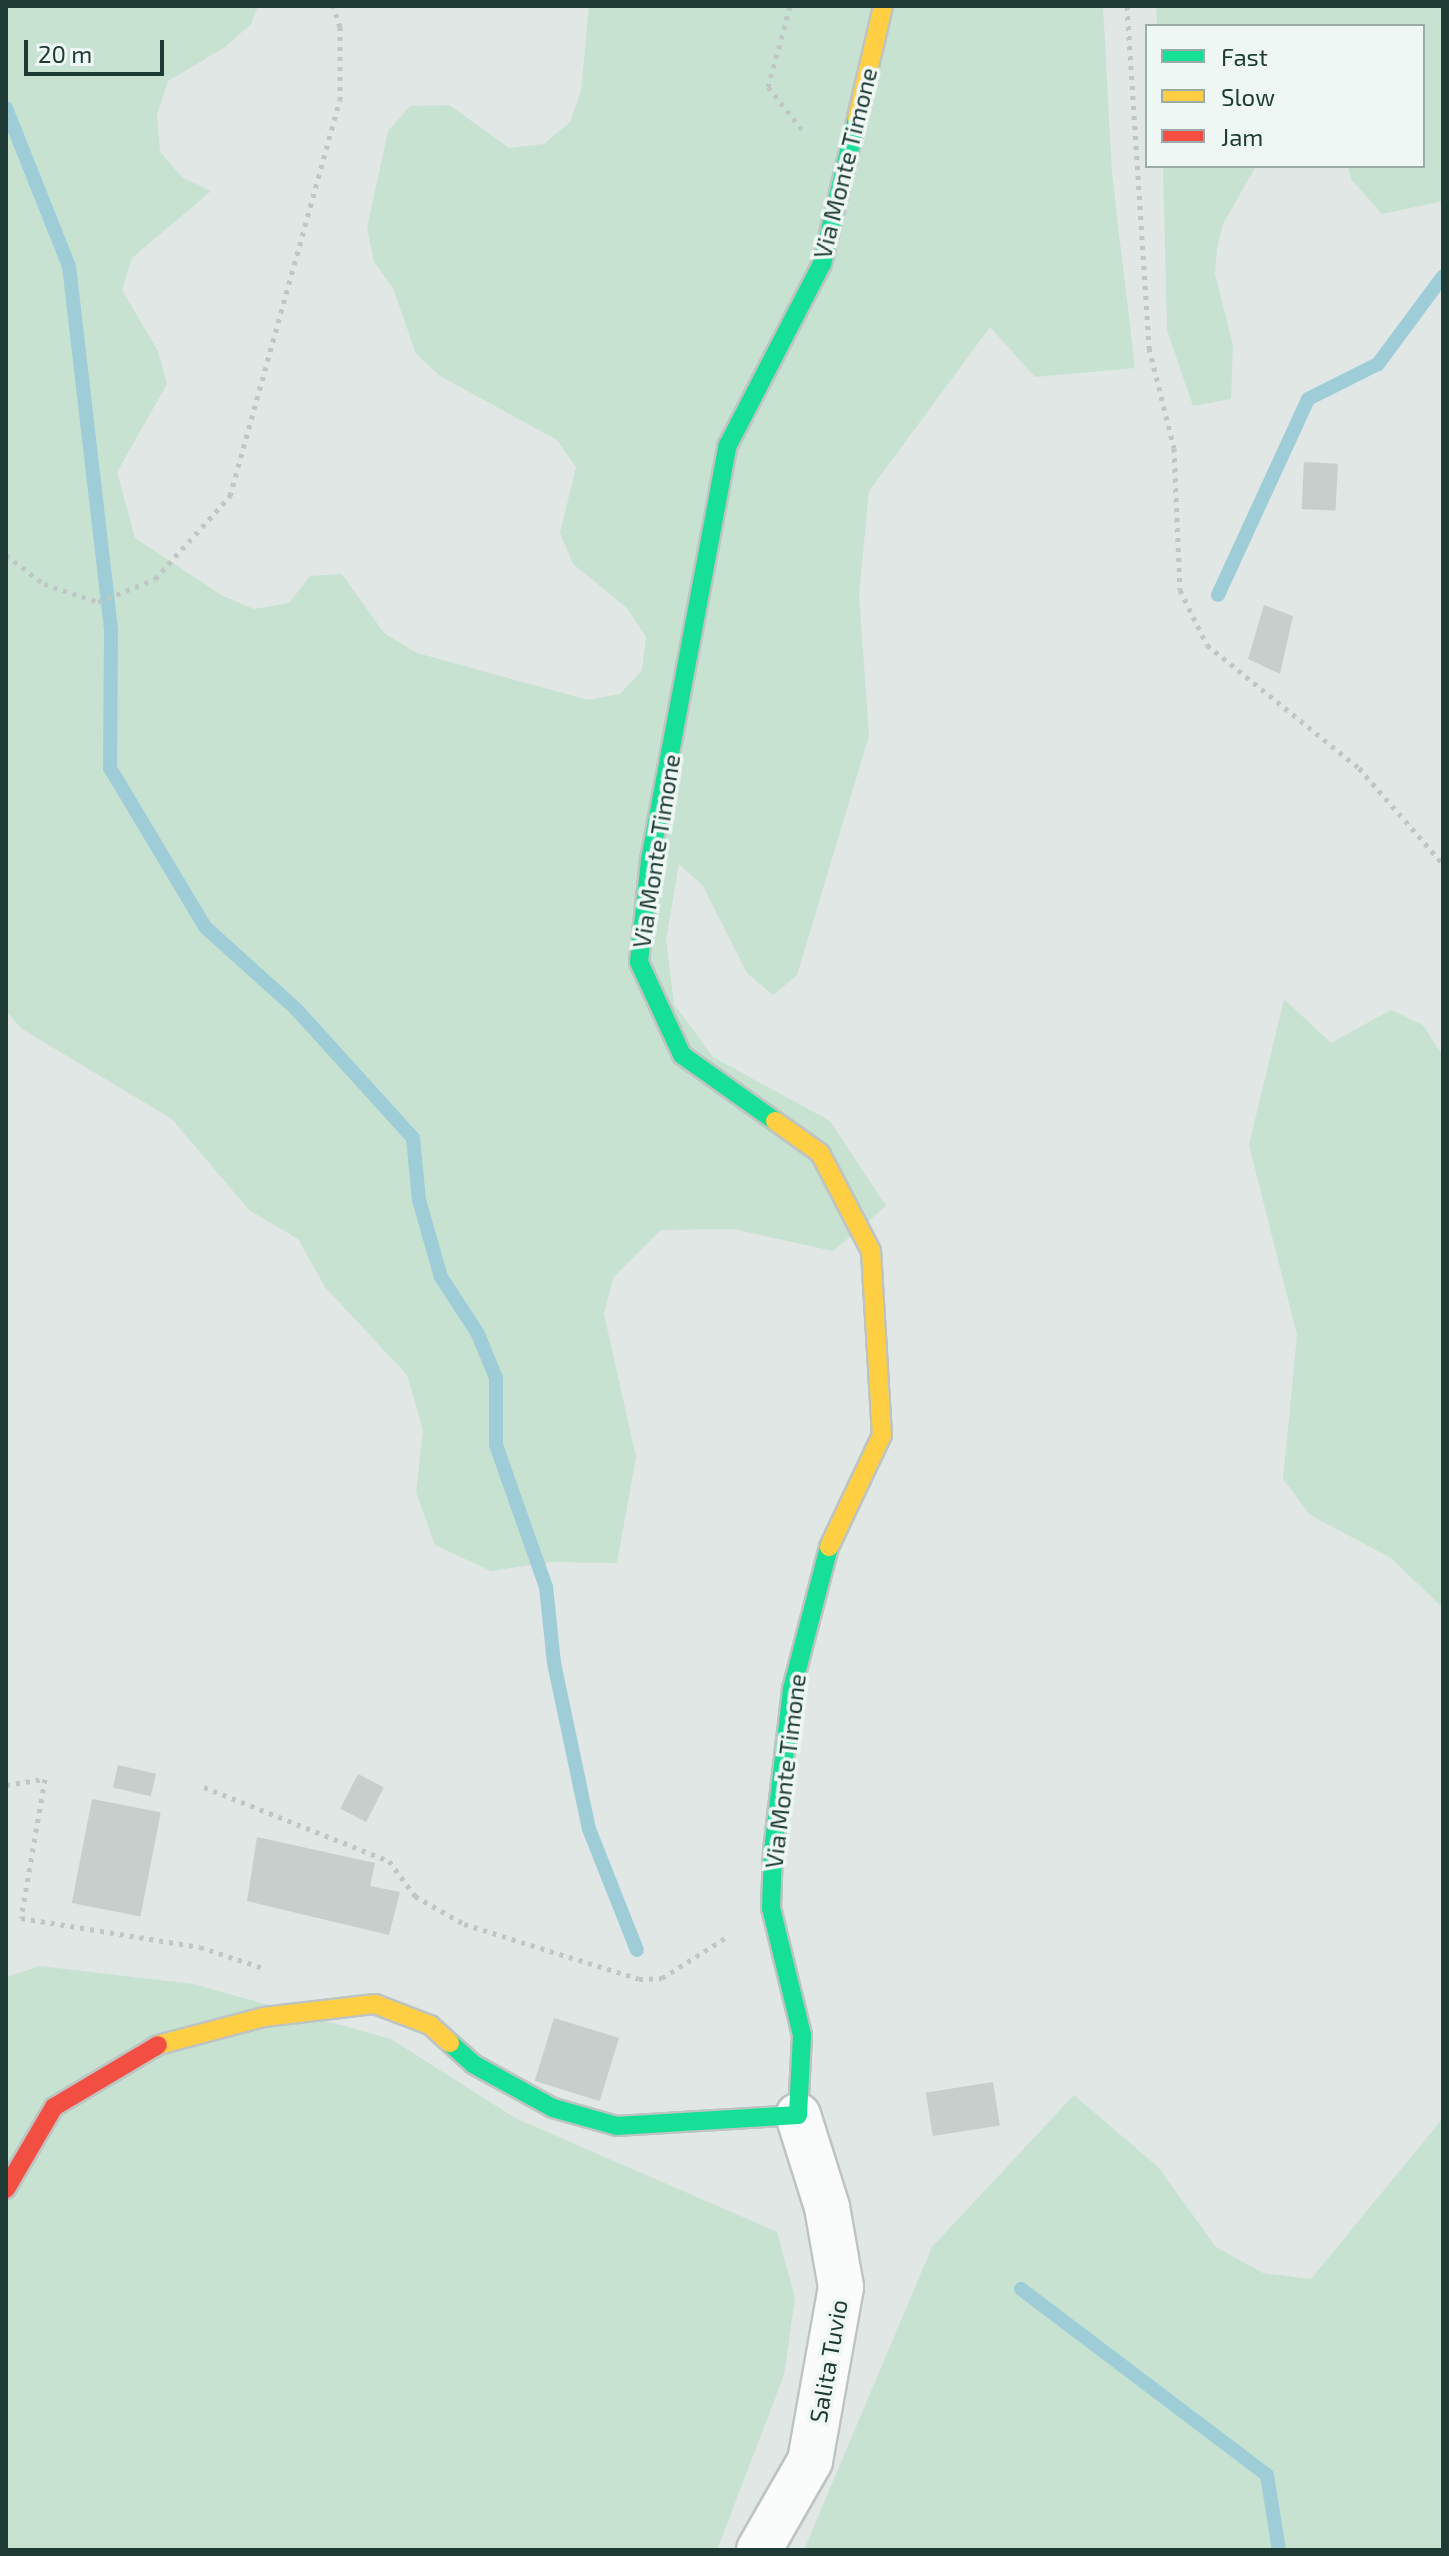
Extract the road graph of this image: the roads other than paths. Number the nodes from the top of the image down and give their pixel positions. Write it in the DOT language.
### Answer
graph roads {
  1 [pos="883,6"];
  2 [pos="798,2115"];
  3 [pos="6,2189"];
  4 [pos="759,2550"];
  1 -- 2 [label="street, Via Monte Timone"];
  2 -- 3 [label="street"];
  2 -- 4 [label="street, Salita Tuvio"];
}
